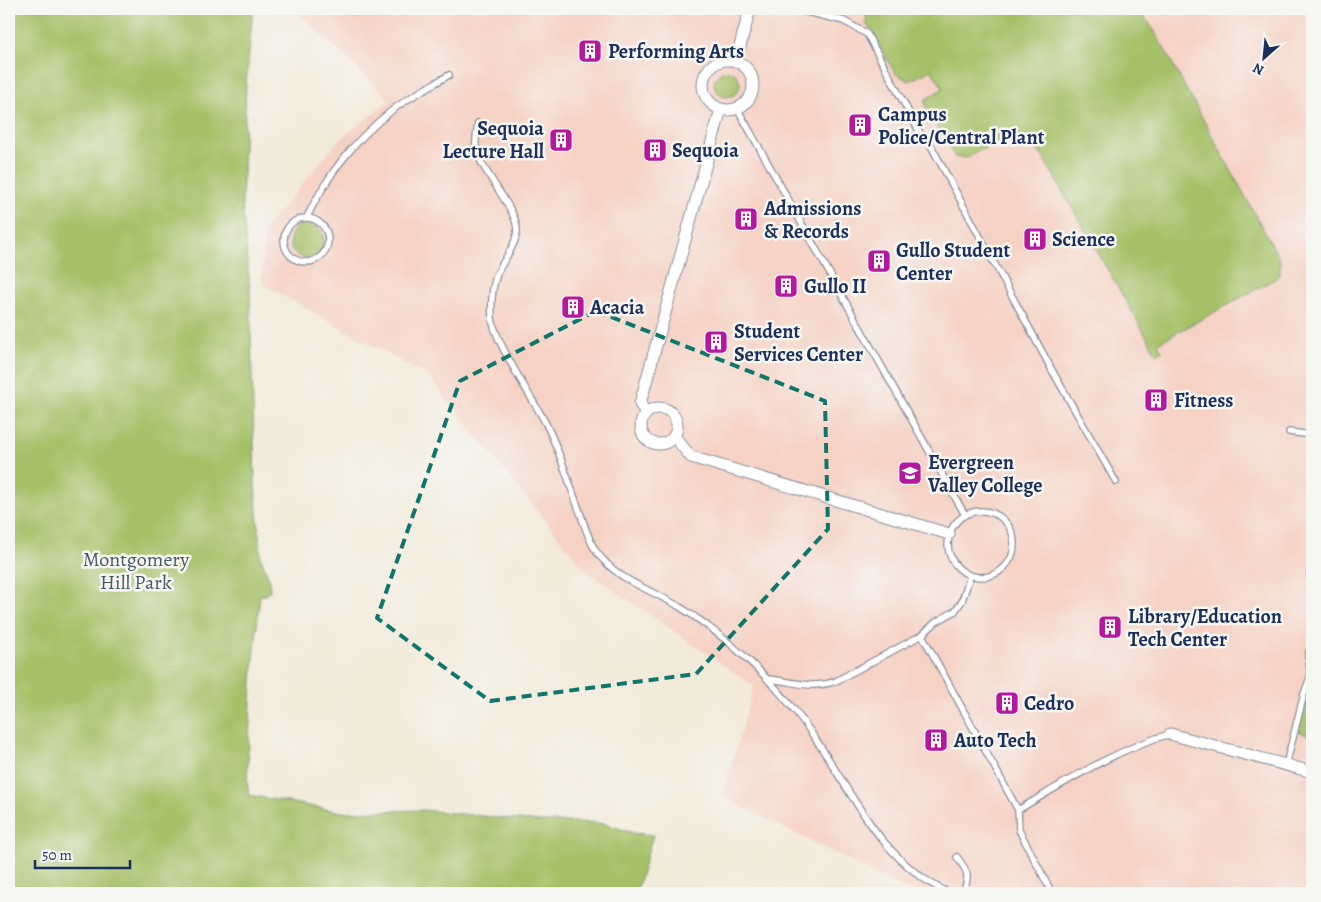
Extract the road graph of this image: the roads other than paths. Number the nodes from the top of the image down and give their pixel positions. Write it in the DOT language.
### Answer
graph roads {
  1 [pos="750,9"];
  2 [pos="795,9"];
  3 [pos="736,61"];
  4 [pos="449,75"];
  5 [pos="737,108"];
  6 [pos="720,109"];
  7 [pos="478,123"];
  8 [pos="307,217"];
  9 [pos="646,413"];
  10 [pos="1289,432"];
  11 [pos="1312,435"];
  12 [pos="674,436"];
  13 [pos="1116,482"];
  14 [pos="965,515"];
  15 [pos="949,534"];
  16 [pos="1312,558"];
  17 [pos="970,576"];
  18 [pos="1312,583"];
  19 [pos="922,635"];
  20 [pos="1312,643"];
  21 [pos="1312,673"];
  22 [pos="768,679"];
  23 [pos="1304,694"];
  24 [pos="1312,695"];
  25 [pos="1170,734"];
  26 [pos="1286,765"];
  27 [pos="1312,772"];
  28 [pos="1018,810"];
  29 [pos="957,857"];
  30 [pos="949,893"];
  31 [pos="963,893"];
  32 [pos="1052,893"];
  1 -- 3 [label="street"];
  2 -- 13 [label="lane"];
  3 -- 5 [label="street"];
  3 -- 6 [label="street"];
  4 -- 8 [label="lane"];
  5 -- 6 [label="street"];
  5 -- 14 [label="lane"];
  6 -- 9 [label="street"];
  7 -- 22 [label="lane"];
  8 -- 8 [label="lane"];
  9 -- 12 [label="street"];
  9 -- 12 [label="street"];
  10 -- 11 [label="lane"];
  12 -- 15 [label="street"];
  14 -- 15 [label="lane"];
  14 -- 17 [label="lane"];
  15 -- 17 [label="lane"];
  16 -- 18 [label="lane"];
  17 -- 19 [label="lane"];
  19 -- 22 [label="lane"];
  19 -- 28 [label="lane"];
  20 -- 21 [label="lane"];
  21 -- 23 [label="lane"];
  22 -- 30 [label="lane"];
  23 -- 24 [label="lane"];
  23 -- 26 [label="lane"];
  25 -- 26 [label="street"];
  25 -- 28 [label="lane"];
  26 -- 27 [label="street"];
  28 -- 32 [label="lane"];
  29 -- 31 [label="lane"];
}
